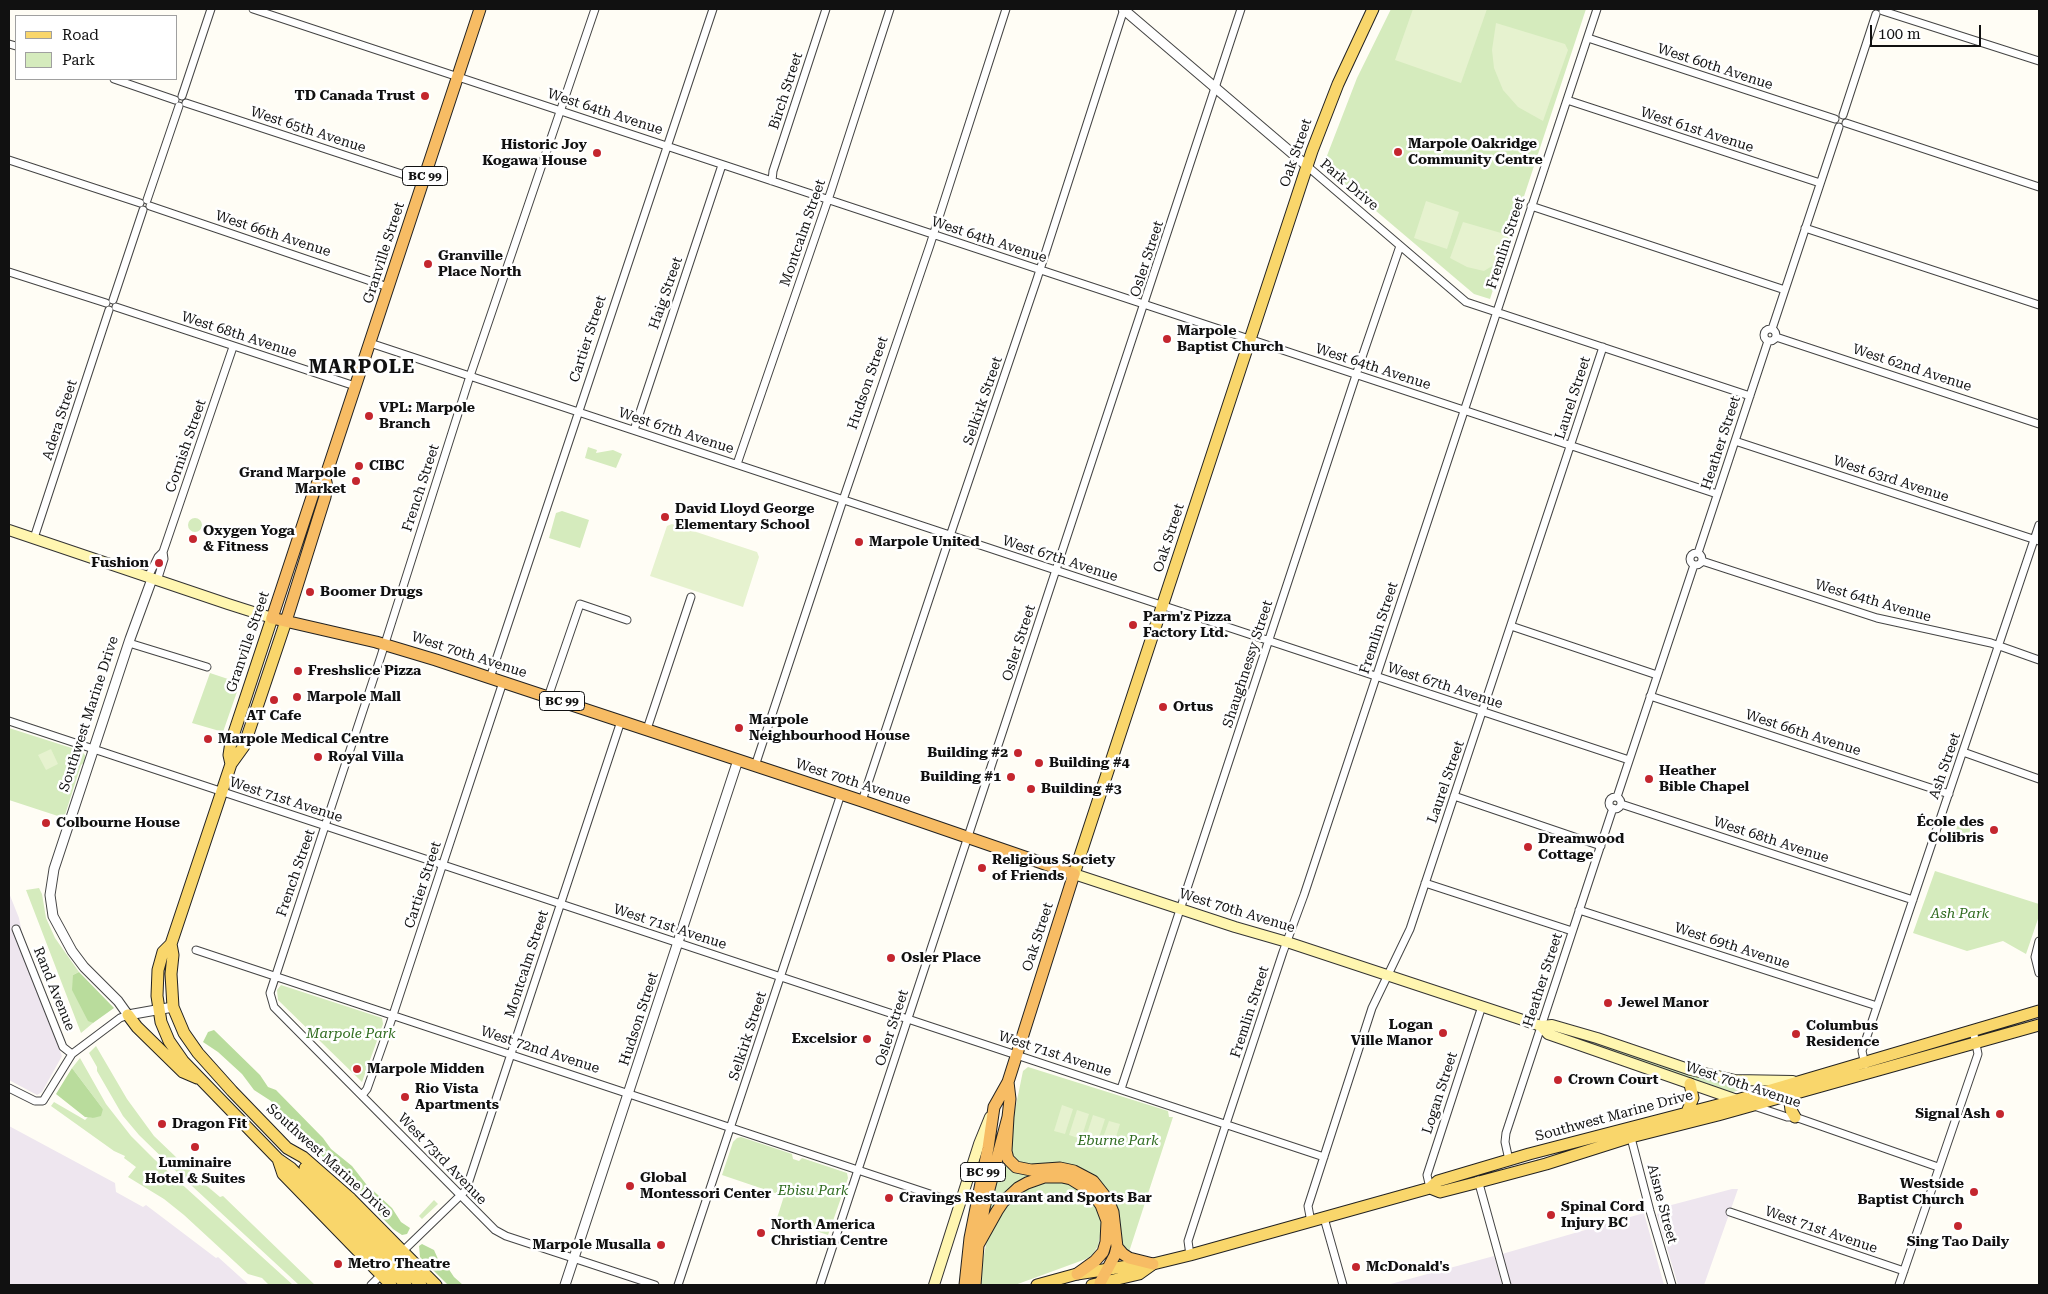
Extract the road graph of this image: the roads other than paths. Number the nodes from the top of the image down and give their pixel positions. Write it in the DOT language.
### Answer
graph roads {
  1 [pos="211,9"];
  2 [pos="253,9"];
  3 [pos="480,9"];
  4 [pos="595,9"];
  5 [pos="713,9"];
  6 [pos="826,9"];
  7 [pos="890,9"];
  8 [pos="1004,9"];
  9 [pos="1123,9"];
  10 [pos="1241,9"];
  11 [pos="1373,9"];
  12 [pos="1597,9"];
  13 [pos="1878,11"];
  14 [pos="1588,38"];
  15 [pos="2039,61"];
  16 [pos="458,77"];
  17 [pos="117,80"];
  18 [pos="1216,88"];
  19 [pos="1567,100"];
  20 [pos="181,101"];
  21 [pos="561,111"];
  22 [pos="1842,116"];
  23 [pos="1835,119"];
  24 [pos="1842,125"];
  25 [pos="667,146"];
  26 [pos="9,160"];
  27 [pos="722,165"];
  28 [pos="1307,166"];
  29 [pos="423,181"];
  30 [pos="772,181"];
  31 [pos="1820,183"];
  32 [pos="2039,187"];
  33 [pos="828,200"];
  34 [pos="145,205"];
  35 [pos="1531,206"];
  36 [pos="1805,228"];
  37 [pos="933,235"];
  38 [pos="1400,246"];
  39 [pos="1040,270"];
  40 [pos="9,272"];
  41 [pos="388,287"];
  42 [pos="1785,290"];
  43 [pos="111,305"];
  44 [pos="1144,305"];
  45 [pos="2039,305"];
  46 [pos="1496,312"];
  47 [pos="1772,329"];
  48 [pos="1776,337"];
  49 [pos="1250,340"];
  50 [pos="1768,341"];
  51 [pos="370,343"];
  52 [pos="233,347"];
  53 [pos="1603,347"];
  54 [pos="1356,375"];
  55 [pos="470,376"];
  56 [pos="355,386"];
  57 [pos="1750,396"];
  58 [pos="1464,410"];
  59 [pos="577,412"];
  60 [pos="2039,424"];
  61 [pos="634,430"];
  62 [pos="1735,441"];
  63 [pos="1570,446"];
  64 [pos="737,464"];
  65 [pos="325,478"];
  66 [pos="1718,494"];
  67 [pos="843,500"];
  68 [pos="2039,525"];
  69 [pos="9,530"];
  70 [pos="950,536"];
  71 [pos="34,538"];
  72 [pos="2037,540"];
  73 [pos="1698,553"];
  74 [pos="1702,561"];
  75 [pos="1694,565"];
  76 [pos="1056,571"];
  77 [pos="153,579"];
  78 [pos="690,597"];
  79 [pos="1162,606"];
  80 [pos="272,618"];
  81 [pos="627,620"];
  82 [pos="286,621"];
  83 [pos="1510,626"];
  84 [pos="1269,641"];
  85 [pos="129,643"];
  86 [pos="385,644"];
  87 [pos="1998,646"];
  88 [pos="2039,660"];
  89 [pos="207,667"];
  90 [pos="1657,675"];
  91 [pos="1376,677"];
  92 [pos="490,678"];
  93 [pos="503,682"];
  94 [pos="1650,696"];
  95 [pos="548,697"];
  96 [pos="1482,712"];
  97 [pos="9,721"];
  98 [pos="621,721"];
  99 [pos="647,729"];
  100 [pos="94,750"];
  101 [pos="1963,752"];
  102 [pos="738,760"];
  103 [pos="1629,760"];
  104 [pos="231,764"];
  105 [pos="755,766"];
  106 [pos="2039,779"];
  107 [pos="221,791"];
  108 [pos="841,794"];
  109 [pos="1949,794"];
  110 [pos="1454,796"];
  111 [pos="1617,797"];
  112 [pos="862,801"];
  113 [pos="1621,804"];
  114 [pos="1613,808"];
  115 [pos="324,826"];
  116 [pos="968,837"];
  117 [pos="1601,846"];
  118 [pos="443,865"];
  119 [pos="1074,874"];
  120 [pos="1425,883"];
  121 [pos="1913,900"];
  122 [pos="560,904"];
  123 [pos="1181,909"];
  124 [pos="1579,910"];
  125 [pos="16,929"];
  126 [pos="1572,931"];
  127 [pos="2039,941"];
  128 [pos="1287,942"];
  129 [pos="679,943"];
  130 [pos="171,944"];
  131 [pos="196,950"];
  132 [pos="2039,973"];
  133 [pos="1389,975"];
  134 [pos="274,976"];
  135 [pos="780,977"];
  136 [pos="1482,1006"];
  137 [pos="1877,1006"];
  138 [pos="173,1007"];
  139 [pos="159,1010"];
  140 [pos="2039,1011"];
  141 [pos="128,1015"];
  142 [pos="393,1015"];
  143 [pos="909,1019"];
  144 [pos="1541,1026"];
  145 [pos="2039,1026"];
  146 [pos="1973,1030"];
  147 [pos="1977,1043"];
  148 [pos="72,1054"];
  149 [pos="511,1054"];
  150 [pos="1016,1055"];
  151 [pos="1866,1067"];
  152 [pos="200,1080"];
  153 [pos="1799,1081"];
  154 [pos="1008,1082"];
  155 [pos="1690,1084"];
  156 [pos="9,1088"];
  157 [pos="1121,1089"];
  158 [pos="629,1093"];
  159 [pos="363,1094"];
  160 [pos="1789,1095"];
  161 [pos="1738,1100"];
  162 [pos="1752,1105"];
  163 [pos="994,1107"];
  164 [pos="1687,1112"];
  165 [pos="1008,1116"];
  166 [pos="1795,1118"];
  167 [pos="1226,1124"];
  168 [pos="731,1127"];
  169 [pos="1630,1133"];
  170 [pos="287,1148"];
  171 [pos="1324,1157"];
  172 [pos="278,1159"];
  173 [pos="1509,1160"];
  174 [pos="1938,1167"];
  175 [pos="858,1169"];
  176 [pos="1476,1170"];
  177 [pos="1479,1182"];
  178 [pos="1430,1188"];
  179 [pos="460,1196"];
  180 [pos="960,1204"];
  181 [pos="1730,1212"];
  182 [pos="1324,1218"];
  183 [pos="1311,1222"];
  184 [pos="977,1240"];
  185 [pos="1117,1247"];
  186 [pos="404,1250"];
  187 [pos="1190,1255"];
  188 [pos="574,1258"];
  189 [pos="1153,1264"];
  190 [pos="1109,1268"];
  191 [pos="1904,1271"];
  192 [pos="1077,1274"];
  193 [pos="381,1275"];
  194 [pos="1096,1284"];
  195 [pos="371,1285"];
  196 [pos="391,1285"];
  197 [pos="406,1285"];
  198 [pos="421,1285"];
  199 [pos="436,1285"];
  200 [pos="565,1285"];
  201 [pos="655,1285"];
  202 [pos="678,1285"];
  203 [pos="820,1285"];
  204 [pos="934,1285"];
  205 [pos="965,1285"];
  206 [pos="975,1285"];
  207 [pos="1037,1285"];
  208 [pos="1343,1285"];
  209 [pos="1507,1285"];
  210 [pos="1672,1285"];
  211 [pos="1899,1285"];
  1 -- 20 [label="street, Adera Street"];
  2 -- 16 [label="street, West 64th Avenue"];
  3 -- 16 [label="highway, Granville Street / BC 99"];
  4 -- 21 [label="street, French Street"];
  5 -- 25 [label="street, Cartier Street"];
  6 -- 30 [label="street, Birch Street"];
  7 -- 33 [label="street, Montcalm Street"];
  8 -- 37 [label="street, Hudson Street"];
  9 -- 18 [label="street, Park Drive"];
  9 -- 39 [label="street, Selkirk Street"];
  10 -- 18 [label="street, Osler Street"];
  11 -- 28 [label="main road, Oak Street"];
  12 -- 14 [label="street, Fremlin Street"];
  13 -- 15 [label="street"];
  13 -- 22 [label="street"];
  14 -- 19 [label="street, Fremlin Street"];
  14 -- 23 [label="street, West 60th Avenue"];
  16 -- 21 [label="street, West 64th Avenue"];
  16 -- 29 [label="highway, Granville Street / BC 99"];
  17 -- 20 [label="street, West 65th Avenue"];
  18 -- 28 [label="street, Park Drive"];
  18 -- 44 [label="street, Osler Street"];
  19 -- 31 [label="street, West 61st Avenue"];
  19 -- 35 [label="street, Fremlin Street"];
  20 -- 29 [label="street, West 65th Avenue"];
  20 -- 34 [label="street, Adera Street"];
  21 -- 25 [label="street, West 64th Avenue"];
  21 -- 55 [label="street, French Street"];
  22 -- 23 [label="street"];
  22 -- 24 [label="street"];
  23 -- 24 [label="street"];
  24 -- 31 [label="street"];
  24 -- 32 [label="street"];
  25 -- 27 [label="street, West 64th Avenue"];
  25 -- 59 [label="street, Cartier Street"];
  26 -- 34 [label="street, West 66th Avenue"];
  27 -- 30 [label="street, West 64th Avenue"];
  27 -- 61 [label="street, Haig Street"];
  28 -- 38 [label="street, Park Drive"];
  28 -- 49 [label="main road, Oak Street"];
  29 -- 41 [label="highway, Granville Street / BC 99"];
  30 -- 33 [label="street, West 64th Avenue"];
  31 -- 36 [label="street"];
  33 -- 37 [label="street, West 64th Avenue"];
  33 -- 64 [label="street, Montcalm Street"];
  34 -- 41 [label="street, West 66th Avenue"];
  34 -- 43 [label="street, Adera Street"];
  35 -- 42 [label="street"];
  35 -- 46 [label="street, Fremlin Street"];
  36 -- 42 [label="street"];
  36 -- 45 [label="street"];
  37 -- 39 [label="street, West 64th Avenue"];
  37 -- 67 [label="street, Hudson Street"];
  38 -- 46 [label="street, Park Drive"];
  38 -- 54 [label="street, Shaughnessy Street"];
  39 -- 44 [label="street, West 64th Avenue"];
  39 -- 70 [label="street, Selkirk Street"];
  40 -- 43 [label="street, West 68th Avenue"];
  41 -- 51 [label="highway, Granville Street / BC 99"];
  42 -- 47 [label="street"];
  43 -- 52 [label="street, West 68th Avenue"];
  43 -- 71 [label="street, Adera Street"];
  44 -- 49 [label="street, West 64th Avenue"];
  44 -- 76 [label="street, Osler Street"];
  46 -- 53 [label="street"];
  46 -- 58 [label="street, Fremlin Street"];
  47 -- 48 [label="street"];
  47 -- 50 [label="street"];
  48 -- 50 [label="street"];
  48 -- 60 [label="street, West 62nd Avenue"];
  49 -- 54 [label="street, West 64th Avenue"];
  49 -- 79 [label="main road, Oak Street"];
  50 -- 57 [label="street, Heather Street"];
  51 -- 55 [label="street, West 67th Avenue"];
  51 -- 56 [label="highway, Granville Street / BC 99"];
  52 -- 56 [label="street, West 68th Avenue"];
  52 -- 77 [label="street, Cornish Street"];
  53 -- 57 [label="street"];
  53 -- 63 [label="street, Laurel Street"];
  54 -- 58 [label="street, West 64th Avenue"];
  54 -- 84 [label="street, Shaughnessy Street"];
  55 -- 59 [label="street, West 67th Avenue"];
  55 -- 86 [label="street, French Street"];
  56 -- 65 [label="highway, Granville Street / BC 99"];
  57 -- 62 [label="street, Heather Street"];
  58 -- 63 [label="street, West 64th Avenue"];
  58 -- 91 [label="street, Fremlin Street"];
  59 -- 61 [label="street, West 67th Avenue"];
  59 -- 92 [label="street, Cartier Street"];
  61 -- 64 [label="street, West 67th Avenue"];
  62 -- 66 [label="street, Heather Street"];
  62 -- 72 [label="street, West 63rd Avenue"];
  63 -- 66 [label="street, West 64th Avenue"];
  63 -- 83 [label="street, Laurel Street"];
  64 -- 67 [label="street, West 67th Avenue"];
  65 -- 80 [label="highway, Granville Street / BC 99"];
  65 -- 82 [label="highway, Granville Street"];
  66 -- 73 [label="street, Heather Street"];
  67 -- 70 [label="street, West 67th Avenue"];
  67 -- 105 [label="street, Hudson Street"];
  68 -- 72 [label="street, Ash Street"];
  69 -- 71 [label="main road"];
  70 -- 76 [label="street, West 67th Avenue"];
  70 -- 112 [label="street, Selkirk Street"];
  71 -- 77 [label="main road"];
  72 -- 87 [label="street, Ash Street"];
  73 -- 74 [label="street"];
  73 -- 75 [label="street"];
  74 -- 75 [label="street"];
  74 -- 87 [label="street, West 64th Avenue"];
  75 -- 90 [label="street"];
  76 -- 79 [label="street, West 67th Avenue"];
  76 -- 116 [label="street, Osler Street"];
  77 -- 80 [label="main road, West 70th Avenue"];
  77 -- 85 [label="street, Southwest Marine Drive"];
  78 -- 99 [label="street"];
  79 -- 84 [label="street, West 67th Avenue"];
  79 -- 119 [label="main road, Oak Street"];
  80 -- 82 [label="highway, West 70th Avenue / BC 99"];
  80 -- 104 [label="main road, Granville Street"];
  81 -- 95 [label="street"];
  82 -- 86 [label="highway, West 70th Avenue / BC 99"];
  82 -- 104 [label="main road, Granville Street"];
  83 -- 90 [label="street"];
  83 -- 96 [label="street, Laurel Street"];
  84 -- 91 [label="street, West 67th Avenue"];
  84 -- 123 [label="street, Shaughnessy Street"];
  85 -- 89 [label="street"];
  85 -- 100 [label="street, Southwest Marine Drive"];
  86 -- 92 [label="highway, West 70th Avenue / BC 99"];
  86 -- 115 [label="street, French Street"];
  87 -- 88 [label="street, West 64th Avenue"];
  87 -- 101 [label="street, Ash Street"];
  90 -- 94 [label="street"];
  91 -- 96 [label="street, West 67th Avenue"];
  91 -- 128 [label="street, Fremlin Street"];
  92 -- 93 [label="highway, West 70th Avenue / BC 99"];
  93 -- 95 [label="highway, West 70th Avenue / BC 99"];
  93 -- 118 [label="street, Cartier Street"];
  94 -- 103 [label="street"];
  94 -- 109 [label="street, West 66th Avenue"];
  95 -- 98 [label="highway, West 70th Avenue / BC 99"];
  96 -- 103 [label="street, West 67th Avenue"];
  96 -- 110 [label="street, Laurel Street"];
  97 -- 100 [label="street, West 71st Avenue"];
  98 -- 99 [label="highway, West 70th Avenue / BC 99"];
  98 -- 122 [label="street, Montcalm Street"];
  99 -- 102 [label="highway, West 70th Avenue / BC 99"];
  100 -- 107 [label="street, West 71st Avenue"];
  100 -- 141 [label="street, Southwest Marine Drive"];
  101 -- 106 [label="street"];
  101 -- 109 [label="street, Ash Street"];
  102 -- 105 [label="highway, West 70th Avenue / BC 99"];
  102 -- 129 [label="street, Hudson Street"];
  103 -- 111 [label="street"];
  104 -- 107 [label="main road, Granville Street"];
  105 -- 108 [label="highway, West 70th Avenue / BC 99"];
  107 -- 115 [label="street, West 71st Avenue"];
  107 -- 130 [label="main road, Granville Street"];
  108 -- 112 [label="highway, West 70th Avenue / BC 99"];
  108 -- 135 [label="street, Selkirk Street"];
  109 -- 121 [label="street, Ash Street"];
  110 -- 117 [label="street"];
  110 -- 120 [label="street, Laurel Street"];
  111 -- 113 [label="street"];
  111 -- 114 [label="street"];
  112 -- 116 [label="highway, West 70th Avenue / BC 99"];
  113 -- 114 [label="street"];
  113 -- 121 [label="street, West 68th Avenue"];
  114 -- 117 [label="street, Heather Street"];
  115 -- 118 [label="street, West 71st Avenue"];
  115 -- 134 [label="street, French Street"];
  116 -- 119 [label="highway, West 70th Avenue / BC 99"];
  116 -- 143 [label="street, Osler Street"];
  117 -- 124 [label="street, Heather Street"];
  118 -- 122 [label="street, West 71st Avenue"];
  118 -- 142 [label="street, Cartier Street"];
  119 -- 123 [label="main road, West 70th Avenue"];
  119 -- 150 [label="highway, Oak Street / BC 99"];
  120 -- 126 [label="street"];
  120 -- 133 [label="street, Laurel Street"];
  121 -- 137 [label="street, Ash Street"];
  122 -- 129 [label="street, West 71st Avenue"];
  122 -- 149 [label="street, Montcalm Street"];
  123 -- 128 [label="main road, West 70th Avenue"];
  123 -- 157 [label="street, Shaughnessy Street"];
  124 -- 126 [label="street, Heather Street"];
  124 -- 137 [label="street, West 69th Avenue"];
  125 -- 148 [label="street, Rand Avenue"];
  126 -- 144 [label="street, Heather Street"];
  127 -- 132 [label="street"];
  128 -- 133 [label="main road, West 70th Avenue"];
  128 -- 167 [label="street, Fremlin Street"];
  129 -- 135 [label="street, West 71st Avenue"];
  129 -- 158 [label="street, Hudson Street"];
  130 -- 138 [label="main road, Granville Street"];
  130 -- 139 [label="main road, Granville Street"];
  131 -- 134 [label="street, West 72nd Avenue"];
  133 -- 136 [label="main road, West 70th Avenue"];
  133 -- 171 [label="street, Laurel Street"];
  134 -- 142 [label="street, West 72nd Avenue"];
  134 -- 159 [label="street, West 73rd Avenue"];
  135 -- 143 [label="street, West 71st Avenue"];
  135 -- 168 [label="street, Selkirk Street"];
  136 -- 144 [label="main road, West 70th Avenue"];
  136 -- 178 [label="street, Logan Street"];
  137 -- 151 [label="street, Ash Street"];
  138 -- 139 [label="street"];
  138 -- 170 [label="main road, Southwest Marine Drive"];
  139 -- 141 [label="street"];
  139 -- 152 [label="main road"];
  140 -- 146 [label="main road, Southwest Marine Drive"];
  141 -- 148 [label="street"];
  141 -- 152 [label="main road"];
  142 -- 149 [label="street, West 72nd Avenue"];
  142 -- 159 [label="street, Cartier Street"];
  143 -- 150 [label="street, West 71st Avenue"];
  143 -- 175 [label="street, Osler Street"];
  144 -- 153 [label="main road, West 70th Avenue"];
  144 -- 155 [label="main road, West 70th Avenue"];
  144 -- 173 [label="street, Heather Street"];
  145 -- 147 [label="main road, Southwest Marine Drive"];
  146 -- 147 [label="street"];
  146 -- 151 [label="main road, Southwest Marine Drive"];
  147 -- 151 [label="main road, Southwest Marine Drive"];
  147 -- 174 [label="street"];
  148 -- 156 [label="street"];
  149 -- 158 [label="street, West 72nd Avenue"];
  149 -- 179 [label="street, Montcalm Street"];
  150 -- 154 [label="highway, Oak Street / BC 99"];
  150 -- 157 [label="street, West 71st Avenue"];
  151 -- 153 [label="main road, Southwest Marine Drive"];
  151 -- 160 [label="main road, Southwest Marine Drive"];
  152 -- 172 [label="main road"];
  153 -- 161 [label="main road, Southwest Marine Drive"];
  154 -- 163 [label="highway, Oak Street / BC 99"];
  154 -- 165 [label="highway, Oak Street / BC 99"];
  155 -- 161 [label="main road, West 70th Avenue"];
  155 -- 164 [label="main road"];
  157 -- 167 [label="street, West 71st Avenue"];
  158 -- 168 [label="street, West 72nd Avenue"];
  158 -- 188 [label="street, Hudson Street"];
  159 -- 179 [label="street, West 73rd Avenue"];
  160 -- 162 [label="main road, Southwest Marine Drive"];
  160 -- 166 [label="main road"];
  161 -- 162 [label="main road, West 70th Avenue"];
  161 -- 164 [label="main road, Southwest Marine Drive"];
  162 -- 166 [label="street, West 70th Avenue"];
  162 -- 169 [label="main road, Southwest Marine Drive"];
  163 -- 180 [label="main road, Oak Street"];
  163 -- 184 [label="highway, Oak Street / BC 99"];
  164 -- 169 [label="main road, Southwest Marine Drive"];
  165 -- 184 [label="highway, Oak Street / BC 99"];
  165 -- 185 [label="highway"];
  166 -- 174 [label="street, West 70th Avenue"];
  167 -- 171 [label="street, West 71st Avenue"];
  167 -- 187 [label="street, Fremlin Street"];
  168 -- 175 [label="street, West 72nd Avenue"];
  168 -- 202 [label="street, Selkirk Street"];
  169 -- 173 [label="main road, Southwest Marine Drive"];
  169 -- 177 [label="main road, Southwest Marine Drive"];
  169 -- 210 [label="street, Aisne Street"];
  170 -- 186 [label="main road, Southwest Marine Drive"];
  170 -- 198 [label="main road"];
  171 -- 183 [label="street, Laurel Street"];
  172 -- 193 [label="main road"];
  172 -- 197 [label="main road"];
  173 -- 176 [label="main road, Southwest Marine Drive"];
  174 -- 191 [label="street"];
  175 -- 180 [label="street, West 72nd Avenue"];
  175 -- 203 [label="street, Osler Street"];
  176 -- 177 [label="street"];
  176 -- 178 [label="main road, Southwest Marine Drive"];
  177 -- 178 [label="main road, Southwest Marine Drive"];
  177 -- 209 [label="street"];
  178 -- 182 [label="main road, Southwest Marine Drive"];
  179 -- 186 [label="street, Montcalm Street"];
  179 -- 188 [label="street, West 73rd Avenue"];
  180 -- 204 [label="main road, Oak Street"];
  181 -- 191 [label="street, West 71st Avenue"];
  182 -- 183 [label="main road, Southwest Marine Drive"];
  182 -- 208 [label="street"];
  183 -- 187 [label="main road, Southwest Marine Drive"];
  184 -- 192 [label="highway"];
  184 -- 205 [label="highway, BC 99"];
  184 -- 206 [label="highway, BC 99"];
  185 -- 189 [label="highway"];
  185 -- 190 [label="highway"];
  186 -- 199 [label="main road, Southwest Marine Drive"];
  187 -- 189 [label="main road, Southwest Marine Drive"];
  188 -- 200 [label="street, Hudson Street"];
  188 -- 201 [label="street, West 73rd Avenue"];
  189 -- 190 [label="main road, Southwest Marine Drive"];
  189 -- 194 [label="main road, Southwest Marine Drive"];
  190 -- 192 [label="main road, Southwest Marine Drive"];
  190 -- 194 [label="highway"];
  191 -- 211 [label="street"];
  192 -- 207 [label="main road, Southwest Marine Drive"];
  193 -- 195 [label="street"];
  193 -- 196 [label="main road"];
}
